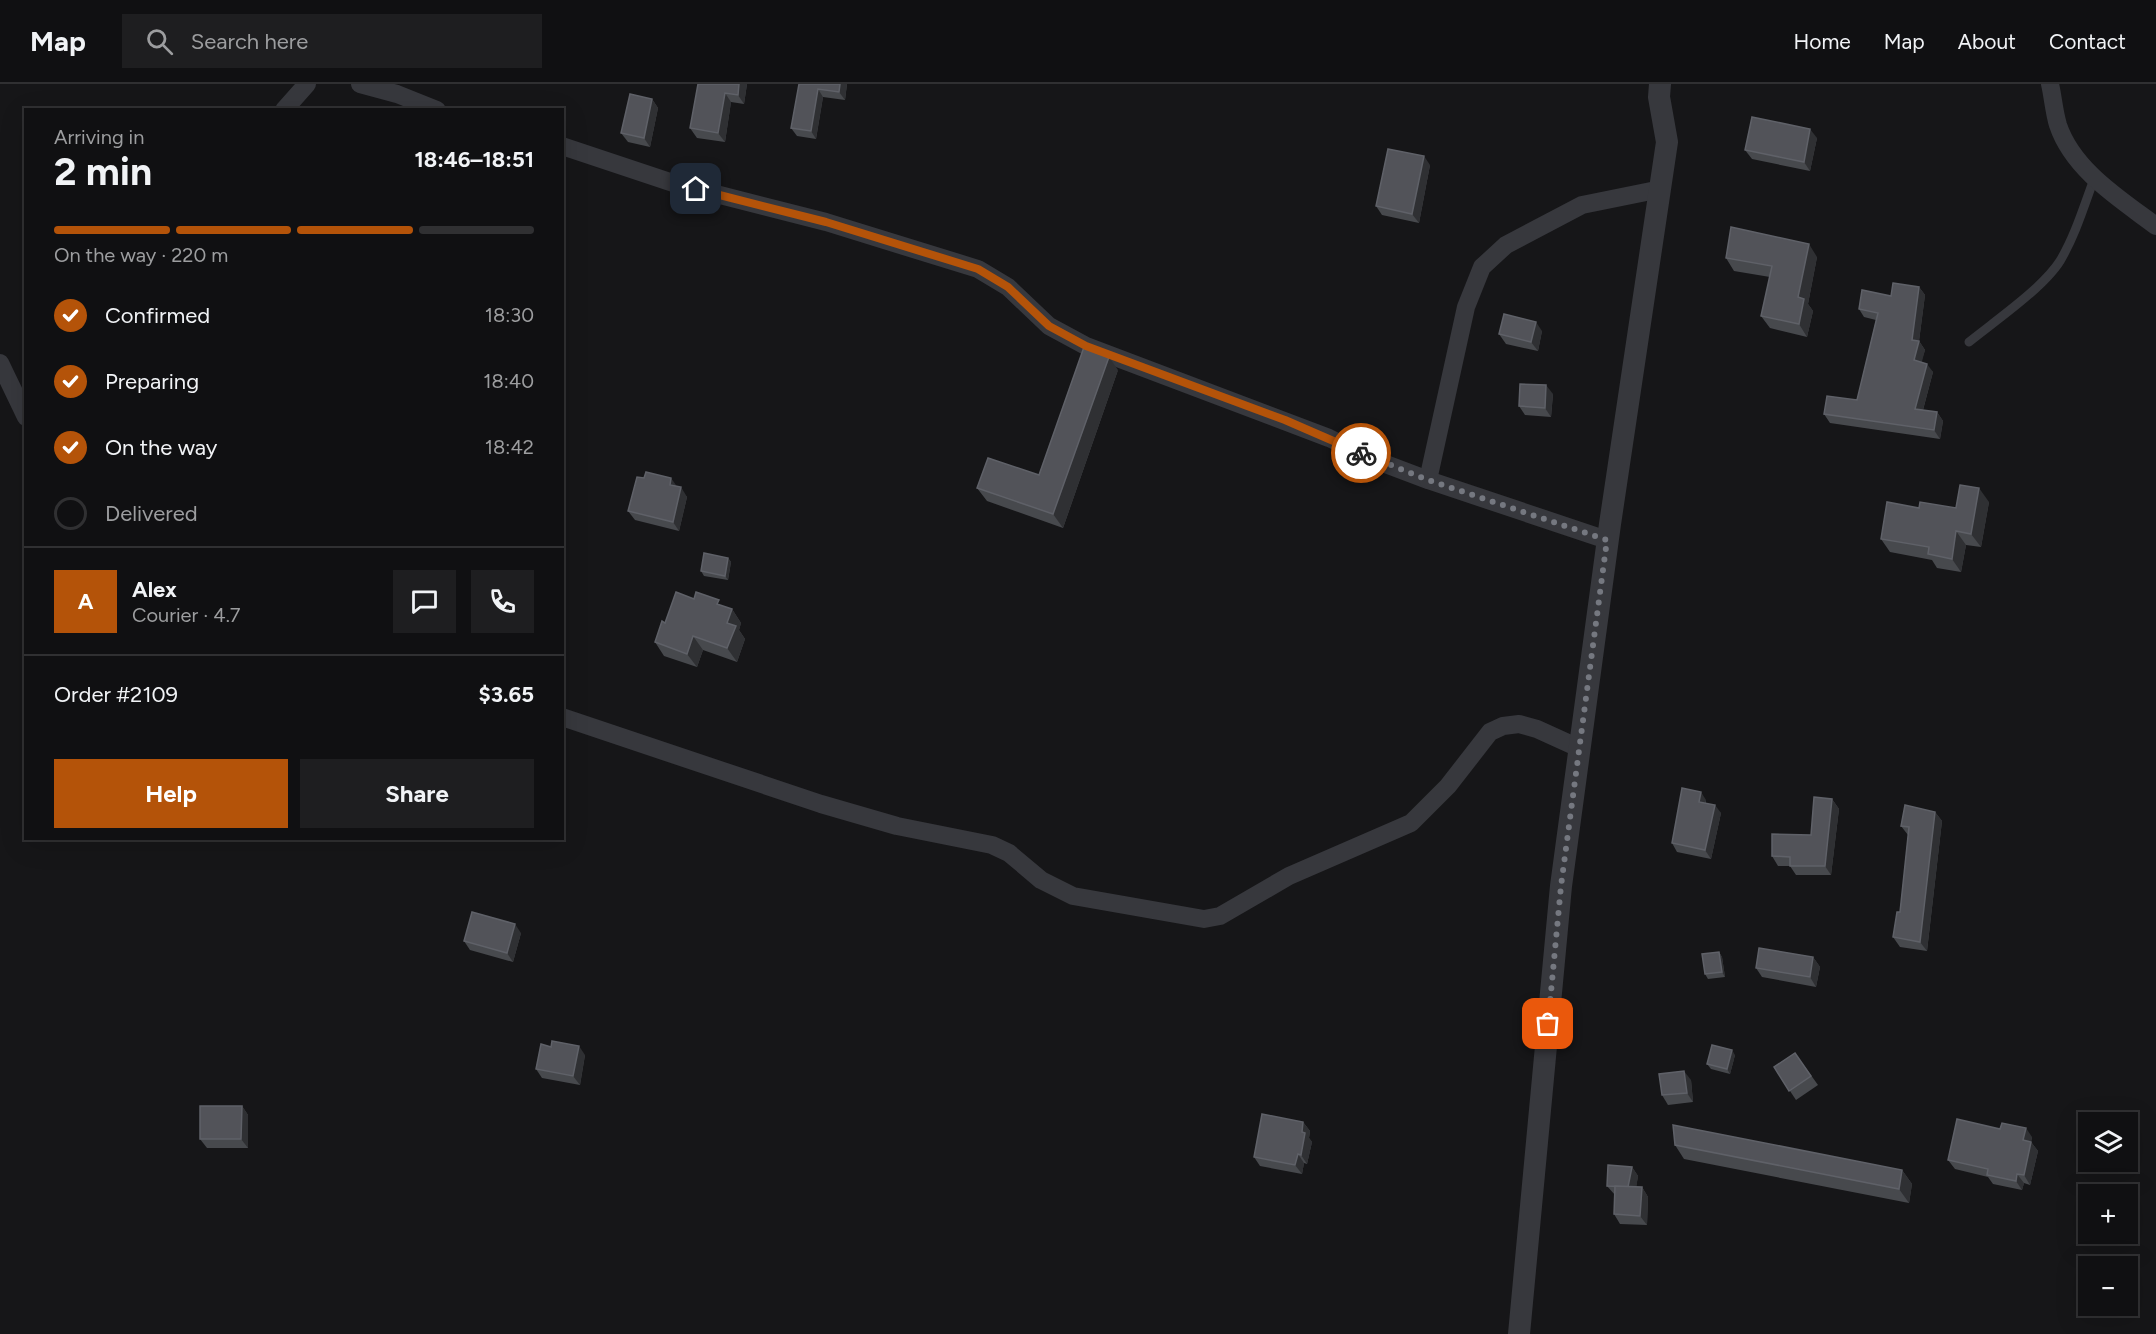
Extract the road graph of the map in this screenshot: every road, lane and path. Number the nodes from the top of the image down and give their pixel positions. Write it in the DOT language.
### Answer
graph roads {
  1 [pos="307,84"];
  2 [pos="360,84"];
  3 [pos="1660,84"];
  4 [pos="2050,84"];
  5 [pos="286,108"];
  6 [pos="432,108"];
  7 [pos="564,147"];
  8 [pos="2094,179"];
  9 [pos="1661,189"];
  10 [pos="2156,226"];
  11 [pos="1969,342"];
  12 [pos="0,363"];
  13 [pos="24,413"];
  14 [pos="1428,480"];
  15 [pos="1607,540"];
  16 [pos="564,718"];
  17 [pos="1581,749"];
  18 [pos="1519,1334"];
  1 -- 5 [label="street"];
  2 -- 6 [label="street"];
  3 -- 9 [label="street"];
  4 -- 8 [label="street"];
  7 -- 14 [label="street"];
  8 -- 10 [label="street"];
  8 -- 11 [label="lane"];
  9 -- 14 [label="street"];
  9 -- 15 [label="street"];
  12 -- 13 [label="street"];
  14 -- 15 [label="street"];
  15 -- 17 [label="street"];
  16 -- 17 [label="street"];
  17 -- 18 [label="street"];
}
